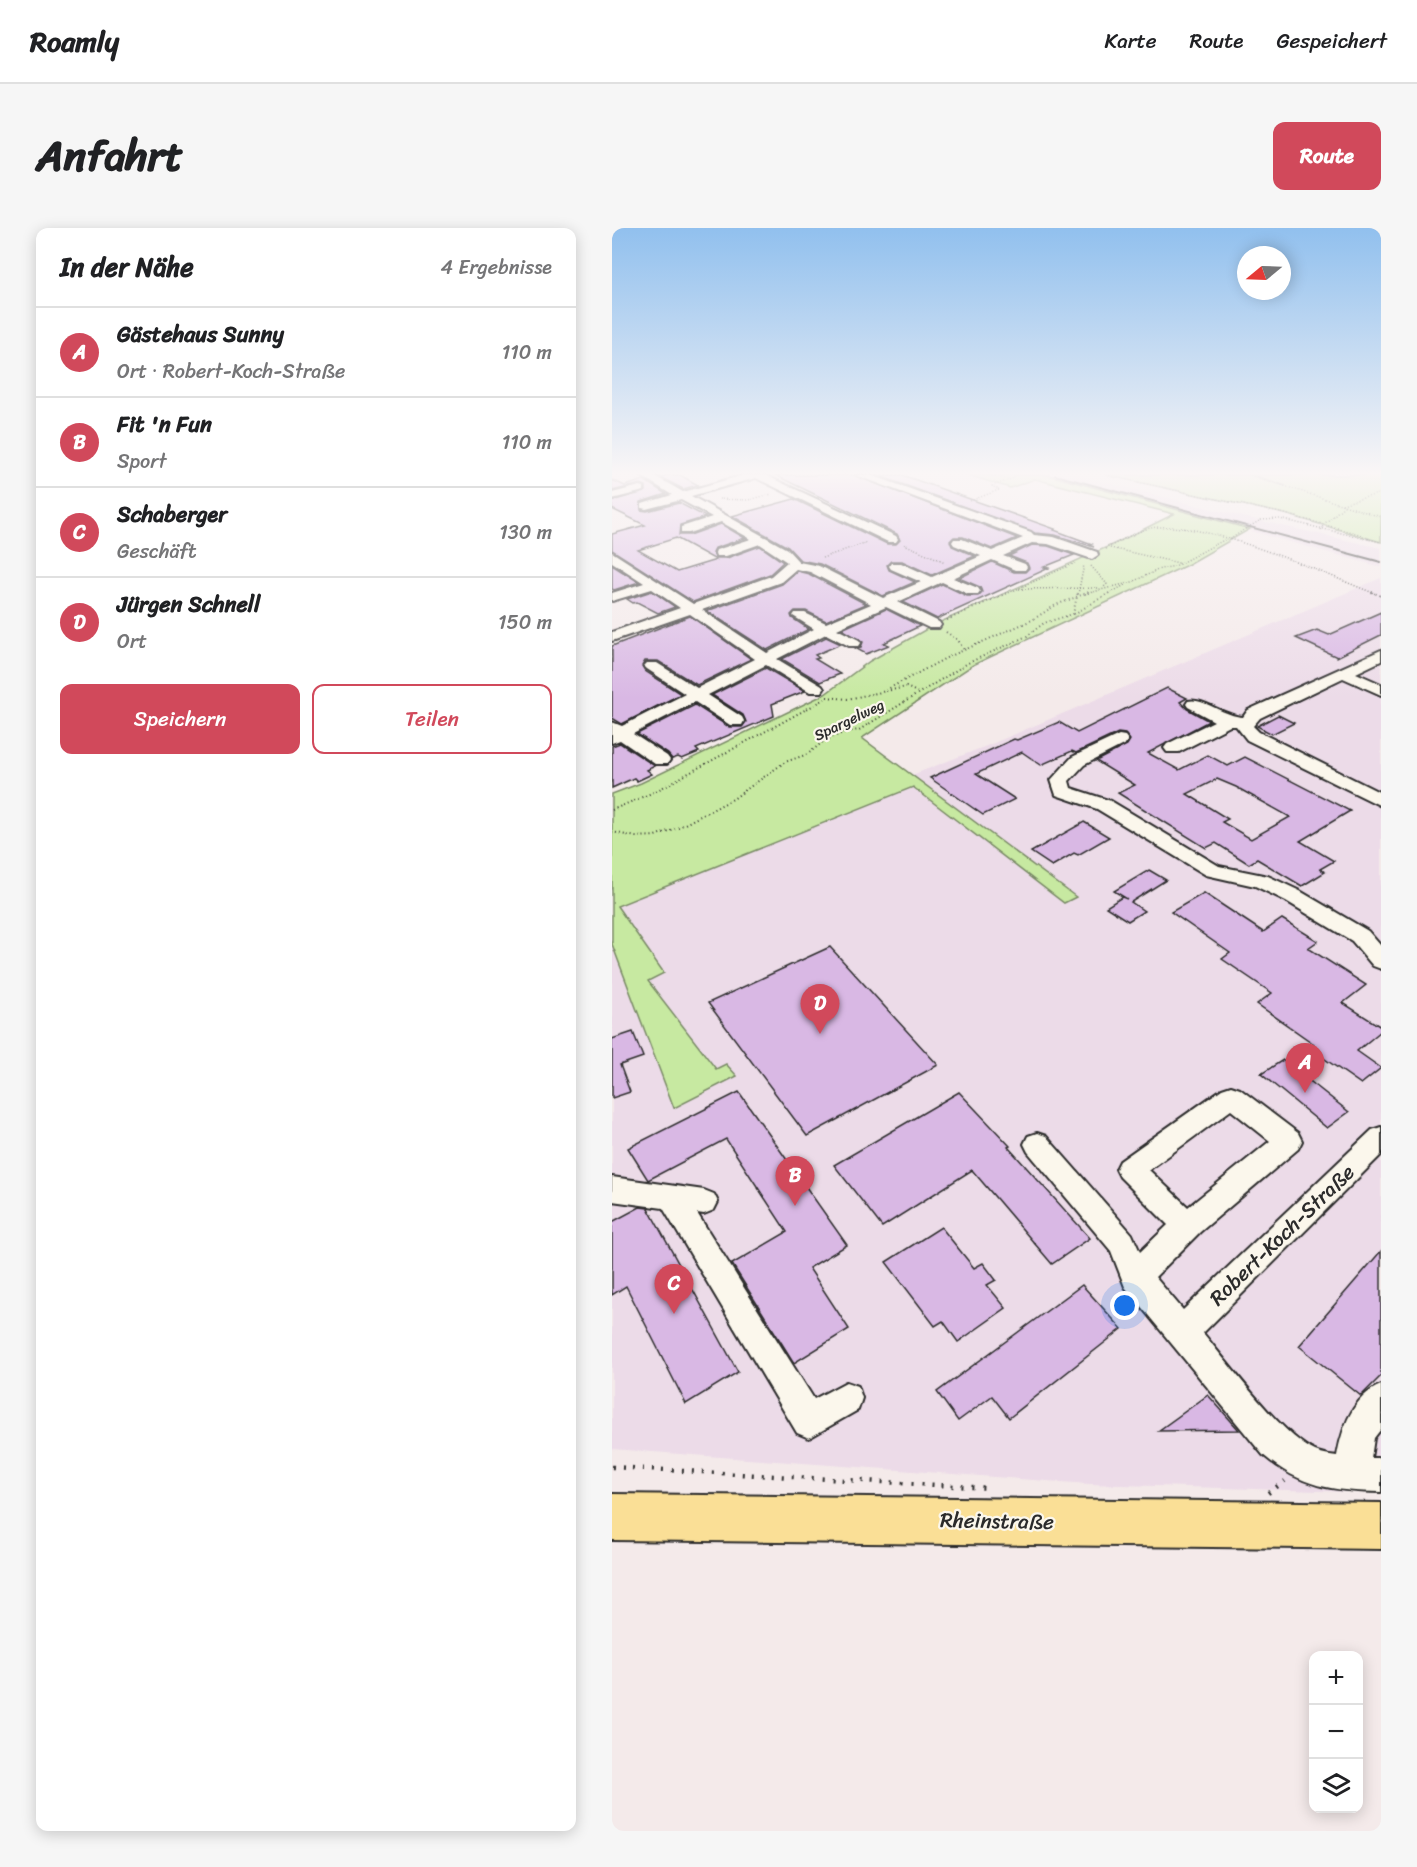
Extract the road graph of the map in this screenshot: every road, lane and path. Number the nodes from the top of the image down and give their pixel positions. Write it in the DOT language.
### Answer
graph roads {
  1 [pos="731,550"];
  2 [pos="778,550"];
  3 [pos="848,550"];
  4 [pos="918,550"];
  5 [pos="978,550"];
  6 [pos="1006,550"];
  7 [pos="1071,550"];
  8 [pos="1104,550"];
  9 [pos="1125,550"];
  10 [pos="1206,550"];
  11 [pos="1259,550"];
  12 [pos="721,553"];
  13 [pos="612,556"];
  14 [pos="993,556"];
  15 [pos="1088,558"];
  16 [pos="1182,563"];
  17 [pos="796,566"];
  18 [pos="896,566"];
  19 [pos="1020,567"];
  20 [pos="963,570"];
  21 [pos="938,580"];
  22 [pos="1132,582"];
  23 [pos="655,584"];
  24 [pos="1080,587"];
  25 [pos="1103,588"];
  26 [pos="1015,590"];
  27 [pos="973,591"];
  28 [pos="1113,591"];
  29 [pos="1381,596"];
  30 [pos="612,597"];
  31 [pos="1077,598"];
  32 [pos="884,603"];
  33 [pos="692,609"];
  34 [pos="1073,615"];
  35 [pos="800,616"];
  36 [pos="934,625"];
  37 [pos="825,628"];
  38 [pos="612,637"];
  39 [pos="854,643"];
  40 [pos="964,650"];
  41 [pos="1381,655"];
  42 [pos="764,658"];
  43 [pos="652,666"];
  44 [pos="1344,673"];
  45 [pos="886,690"];
  46 [pos="1381,690"];
  47 [pos="821,693"];
  48 [pos="917,693"];
  49 [pos="698,695"];
  50 [pos="1194,704"];
  51 [pos="736,721"];
  52 [pos="1227,721"];
  53 [pos="1248,722"];
  54 [pos="615,733"];
  55 [pos="1119,740"];
  56 [pos="1173,748"];
  57 [pos="661,760"];
  58 [pos="1381,800"];
  59 [pos="612,810"];
  60 [pos="612,832"];
  61 [pos="1381,961"];
  62 [pos="1381,1138"];
  63 [pos="1037,1143"];
  64 [pos="612,1189"];
  65 [pos="672,1198"];
  66 [pos="704,1202"];
  67 [pos="1187,1225"];
  68 [pos="1136,1277"];
  69 [pos="1182,1332"];
  70 [pos="846,1398"];
  71 [pos="1381,1401"];
  72 [pos="1298,1461"];
  73 [pos="612,1467"];
  74 [pos="1367,1474"];
  75 [pos="996,1488"];
  76 [pos="1260,1498"];
  77 [pos="612,1517"];
  78 [pos="1381,1526"];
  1 -- 12 [label="street"];
  2 -- 17 [label="street"];
  3 -- 17 [label="path"];
  4 -- 20 [label="path"];
  5 -- 14 [label="street"];
  6 -- 14 [label="street"];
  7 -- 15 [label="street"];
  8 -- 15 [label="path"];
  9 -- 16 [label="path"];
  10 -- 16 [label="path"];
  11 -- 29 [label="path"];
  13 -- 23 [label="street"];
  14 -- 19 [label="street"];
  14 -- 20 [label="street"];
  15 -- 24 [label="path"];
  15 -- 25 [label="path"];
  15 -- 26 [label="path"];
  16 -- 22 [label="path"];
  17 -- 32 [label="street"];
  17 -- 33 [label="street"];
  18 -- 21 [label="street"];
  20 -- 21 [label="street"];
  21 -- 27 [label="street"];
  21 -- 32 [label="street"];
  22 -- 25 [label="path"];
  22 -- 28 [label="path, Spargelweg"];
  23 -- 30 [label="street"];
  23 -- 33 [label="street"];
  24 -- 25 [label="path"];
  24 -- 26 [label="path"];
  24 -- 31 [label="path"];
  25 -- 28 [label="path"];
  25 -- 31 [label="path"];
  26 -- 36 [label="path"];
  28 -- 34 [label="path, Spargelweg"];
  31 -- 34 [label="path"];
  31 -- 40 [label="path"];
  32 -- 36 [label="street"];
  32 -- 37 [label="street"];
  33 -- 38 [label="street"];
  33 -- 42 [label="street"];
  34 -- 48 [label="path, Spargelweg"];
  35 -- 37 [label="street"];
  36 -- 40 [label="path"];
  37 -- 39 [label="street"];
  37 -- 42 [label="street"];
  40 -- 45 [label="path"];
  41 -- 44 [label="street"];
  42 -- 47 [label="street"];
  42 -- 49 [label="street"];
  43 -- 49 [label="street"];
  44 -- 46 [label="street"];
  44 -- 53 [label="street"];
  45 -- 47 [label="path"];
  45 -- 48 [label="path"];
  47 -- 59 [label="path"];
  48 -- 60 [label="path, Spargelweg"];
  49 -- 51 [label="street"];
  49 -- 54 [label="street"];
  50 -- 52 [label="street"];
  52 -- 53 [label="street"];
  52 -- 56 [label="street"];
  53 -- 58 [label="street"];
  54 -- 57 [label="street"];
  55 -- 61 [label="street"];
  62 -- 69 [label="street, Robert-Koch-Straße"];
  63 -- 68 [label="street"];
  64 -- 65 [label="street"];
  65 -- 66 [label="street"];
  65 -- 70 [label="street"];
  67 -- 67 [label="street"];
  67 -- 68 [label="street"];
  68 -- 69 [label="street"];
  69 -- 72 [label="street"];
  71 -- 74 [label="street"];
  72 -- 74 [label="street"];
  72 -- 76 [label="path"];
  73 -- 75 [label="path"];
  77 -- 78 [label="main road, Rheinstraße"];
}
